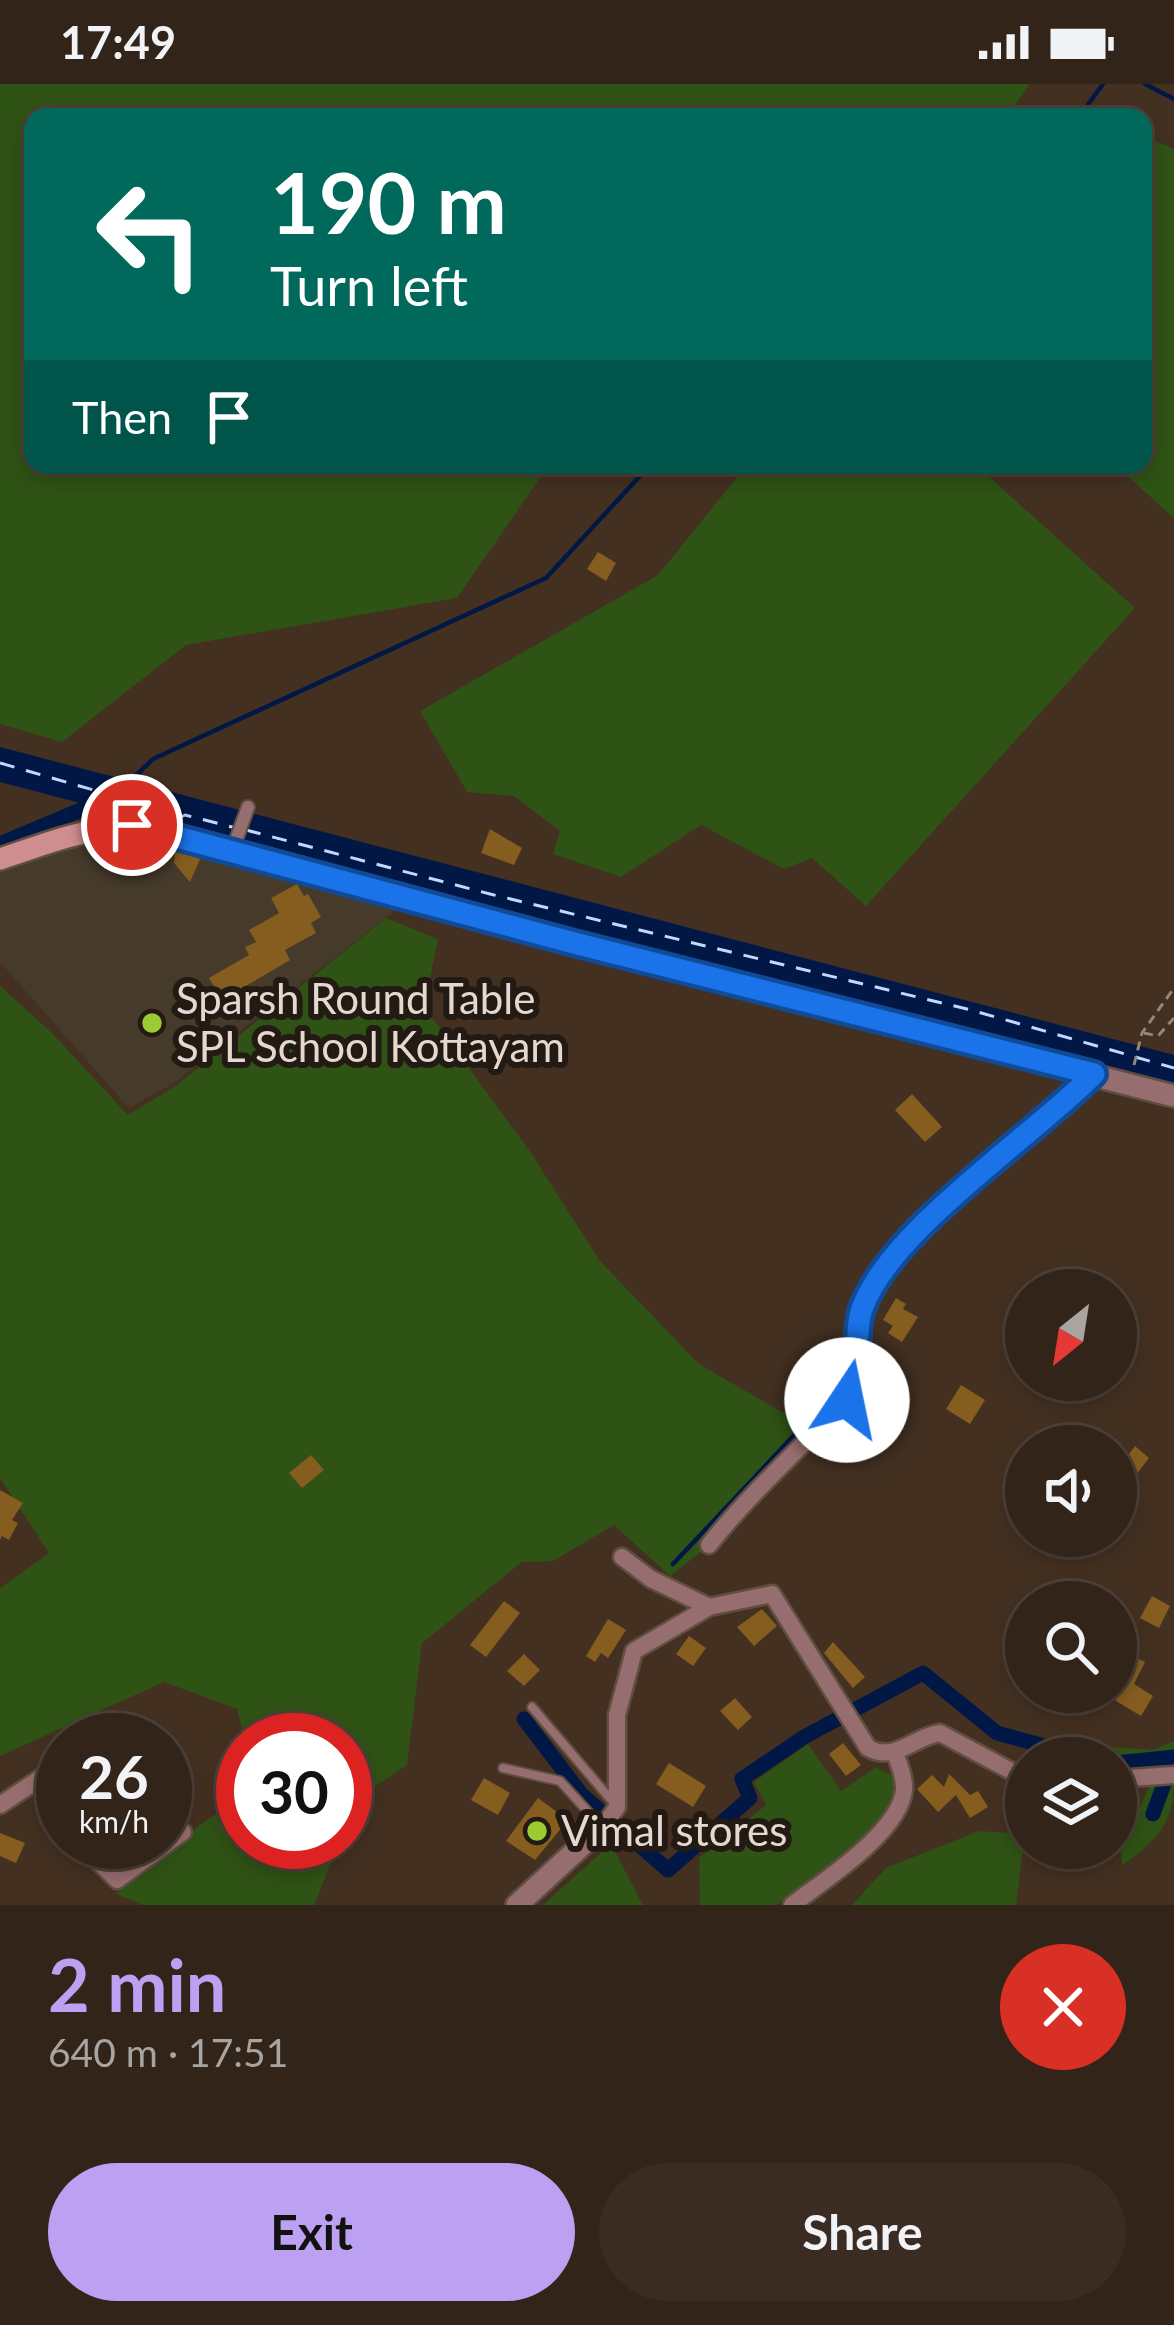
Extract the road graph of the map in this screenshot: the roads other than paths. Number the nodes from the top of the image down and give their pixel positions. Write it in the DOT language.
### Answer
graph roads {
  1 [pos="248,807"];
  2 [pos="172,835"];
  3 [pos="232,851"];
  4 [pos="0,859"];
  5 [pos="1094,1074"];
  6 [pos="1174,1096"];
  7 [pos="709,1545"];
  8 [pos="622,1557"];
  9 [pos="709,1607"];
  10 [pos="532,1707"];
  11 [pos="895,1753"];
  12 [pos="503,1768"];
  13 [pos="1005,1768"];
  14 [pos="1174,1775"];
  15 [pos="1137,1776"];
  16 [pos="36,1781"];
  17 [pos="0,1805"];
  18 [pos="609,1818"];
  19 [pos="106,1869"];
  20 [pos="132,1869"];
  21 [pos="517,1905"];
  22 [pos="793,1905"];
  1 -- 3 [label="street"];
  2 -- 3 [label="street"];
  2 -- 4 [label="main road"];
  3 -- 5 [label="street"];
  5 -- 6 [label="street"];
  5 -- 7 [label="street"];
  8 -- 9 [label="street"];
  9 -- 11 [label="street"];
  9 -- 18 [label="street"];
  10 -- 18 [label="lane"];
  11 -- 13 [label="street"];
  11 -- 22 [label="street"];
  12 -- 18 [label="lane"];
  14 -- 15 [label="street"];
  16 -- 17 [label="street"];
  18 -- 21 [label="street"];
  19 -- 20 [label="street"];
}
